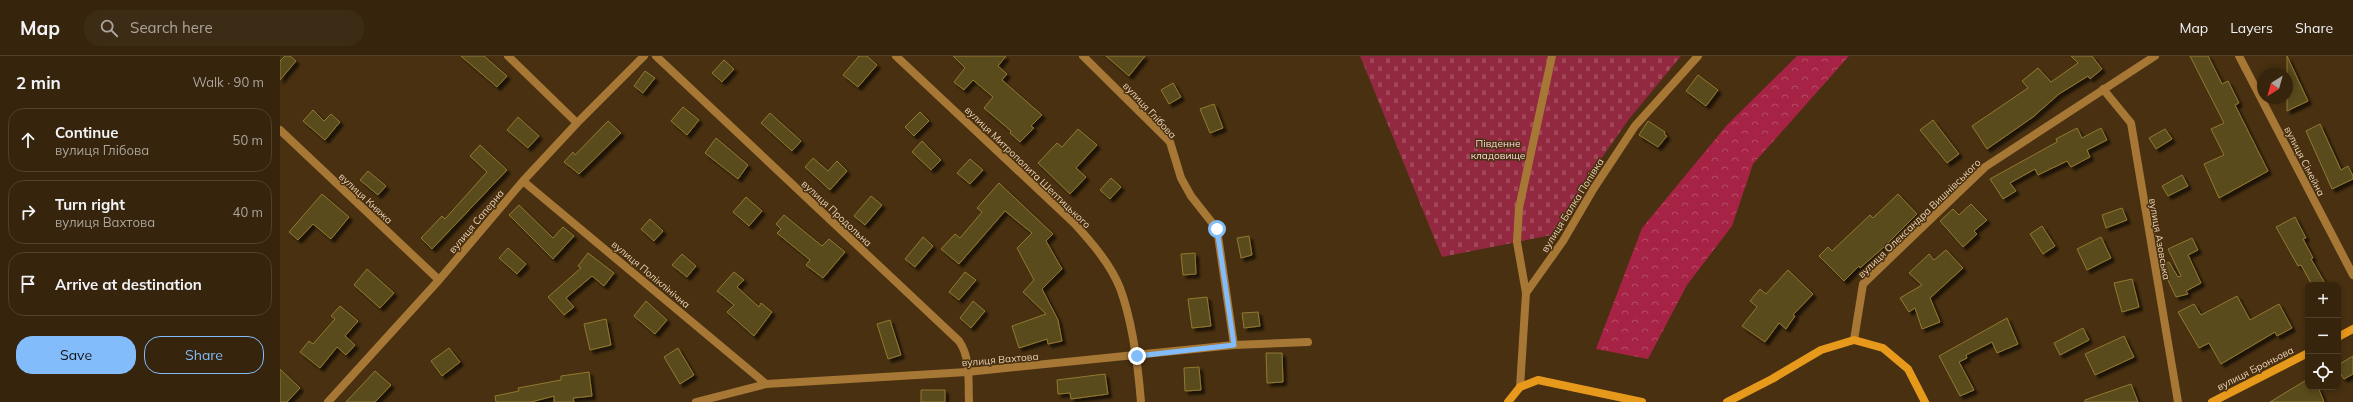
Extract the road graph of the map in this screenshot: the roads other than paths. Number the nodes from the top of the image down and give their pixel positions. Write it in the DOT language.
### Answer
graph roads {
  1 [pos="508,56"];
  2 [pos="644,56"];
  3 [pos="656,56"];
  4 [pos="896,56"];
  5 [pos="1083,56"];
  6 [pos="1552,56"];
  7 [pos="1698,56"];
  8 [pos="2155,56"];
  9 [pos="2239,56"];
  10 [pos="2103,89"];
  11 [pos="577,123"];
  12 [pos="280,130"];
  13 [pos="523,181"];
  14 [pos="2353,275"];
  15 [pos="439,280"];
  16 [pos="1526,294"];
  17 [pos="2353,329"];
  18 [pos="2341,335"];
  19 [pos="1854,340"];
  20 [pos="1308,342"];
  21 [pos="1234,345"];
  22 [pos="2305,354"];
  23 [pos="1137,356"];
  24 [pos="967,372"];
  25 [pos="766,384"];
  26 [pos="1520,387"];
  27 [pos="328,402"];
  28 [pos="696,402"];
  29 [pos="969,402"];
  30 [pos="1141,402"];
  31 [pos="1508,402"];
  32 [pos="1642,402"];
  33 [pos="1727,402"];
  34 [pos="1925,402"];
  35 [pos="2178,402"];
  36 [pos="2212,402"];
  1 -- 11 [label="street"];
  2 -- 11 [label="street, вулиця Саперна"];
  3 -- 24 [label="street, вулиця Продольна"];
  4 -- 23 [label="street, вулиця Митрополита Шептицького"];
  5 -- 21 [label="street, вулиця Глібова"];
  6 -- 16 [label="street"];
  7 -- 16 [label="street, вулиця Балка Попівка"];
  8 -- 10 [label="street, вулиця Олександра Вишнівського"];
  9 -- 14 [label="street, вулиця Сімейна"];
  10 -- 19 [label="street, вулиця Олександра Вишнівського"];
  10 -- 35 [label="street, вулиця Азовська"];
  11 -- 13 [label="street, вулиця Саперна"];
  12 -- 15 [label="street, вулиця Княжа"];
  13 -- 15 [label="street, вулиця Саперна"];
  13 -- 25 [label="street, вулиця Поліклінічна"];
  15 -- 27 [label="street, вулиця Саперна"];
  16 -- 26 [label="street"];
  17 -- 18 [label="street"];
  19 -- 33 [label="street"];
  19 -- 34 [label="street"];
  20 -- 21 [label="street, вулиця Вахтова"];
  21 -- 23 [label="street, вулиця Вахтова"];
  22 -- 36 [label="street, вулиця Броньова"];
  23 -- 24 [label="street, вулиця Вахтова"];
  23 -- 30 [label="street, вулиця Митрополита Шептицького"];
  24 -- 25 [label="street, вулиця Вахтова"];
  24 -- 29 [label="street, вулиця Продольна"];
  25 -- 28 [label="street, вулиця Вахтова"];
  26 -- 31 [label="street"];
  26 -- 32 [label="street"];
}
